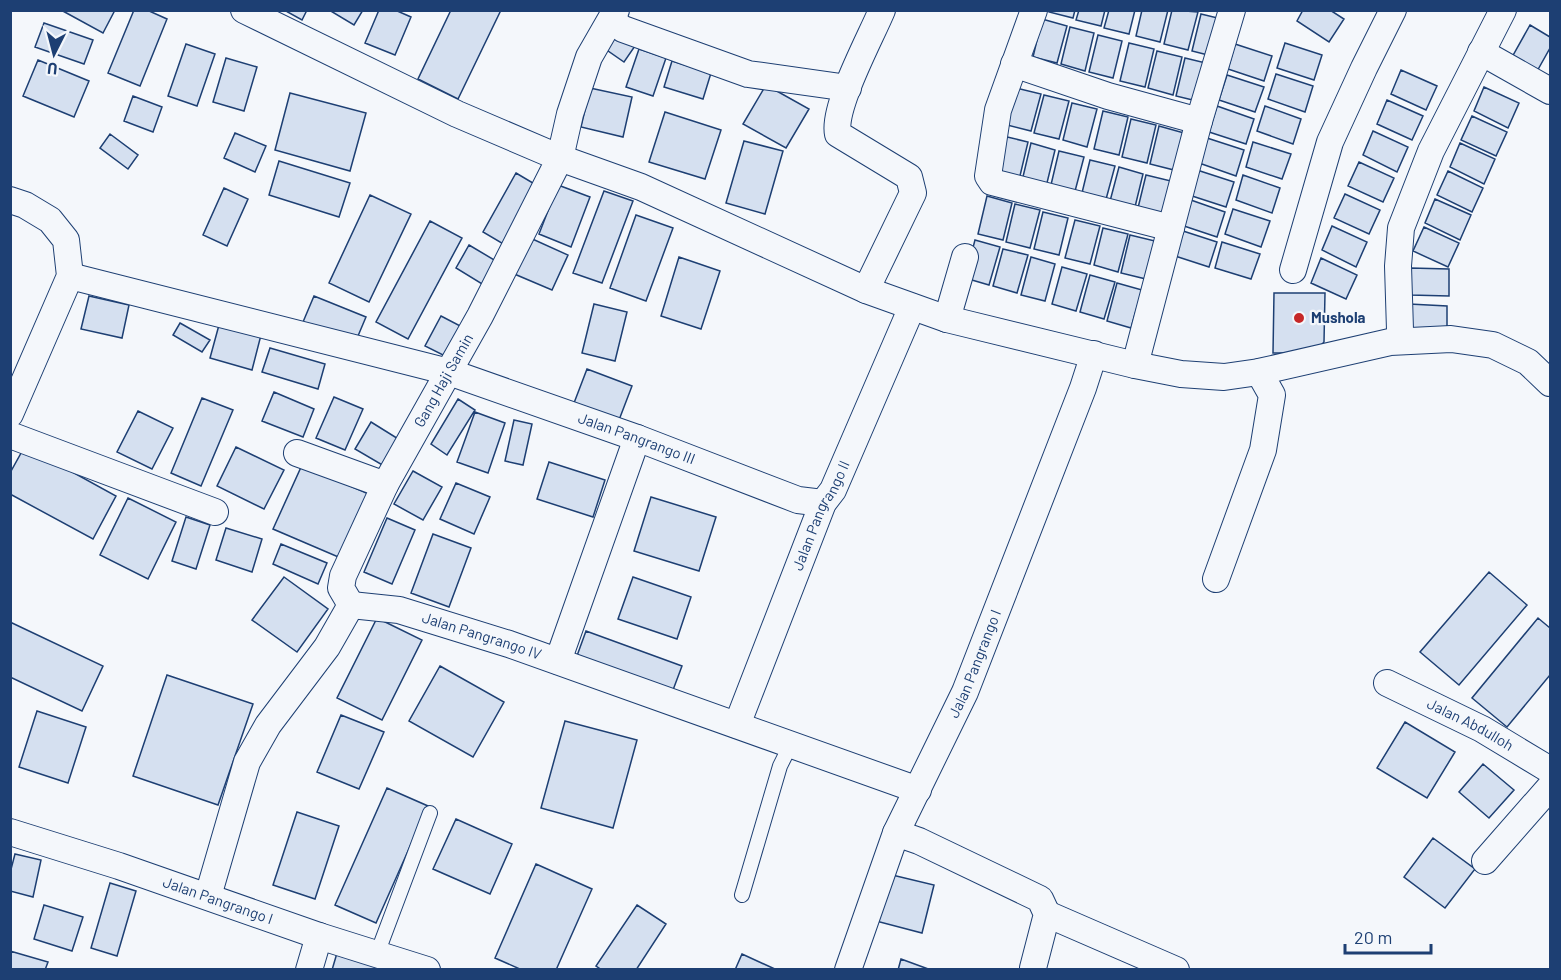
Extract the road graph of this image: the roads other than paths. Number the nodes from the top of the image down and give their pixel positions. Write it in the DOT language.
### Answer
graph roads {
  1 [pos="244,10"];
  2 [pos="882,10"];
  3 [pos="1034,10"];
  4 [pos="1232,10"];
  5 [pos="1394,10"];
  6 [pos="1503,10"];
  7 [pos="615,13"];
  8 [pos="1481,51"];
  9 [pos="1014,64"];
  10 [pos="848,88"];
  11 [pos="1551,91"];
  12 [pos="1200,121"];
  13 [pos="560,158"];
  14 [pos="10,200"];
  15 [pos="1171,228"];
  16 [pos="965,257"];
  17 [pos="1293,270"];
  18 [pos="70,276"];
  19 [pos="866,290"];
  20 [pos="912,307"];
  21 [pos="947,319"];
  22 [pos="1400,330"];
  23 [pos="1094,354"];
  24 [pos="1135,366"];
  25 [pos="448,372"];
  26 [pos="1258,372"];
  27 [pos="1551,383"];
  28 [pos="10,414"];
  29 [pos="10,435"];
  30 [pos="637,438"];
  31 [pos="297,453"];
  32 [pos="385,485"];
  33 [pos="823,503"];
  34 [pos="215,512"];
  35 [pos="1216,579"];
  36 [pos="351,605"];
  37 [pos="558,661"];
  38 [pos="1387,682"];
  39 [pos="737,725"];
  40 [pos="791,744"];
  41 [pos="1551,770"];
  42 [pos="1551,787"];
  43 [pos="918,790"];
  44 [pos="430,813"];
  45 [pos="896,833"];
  46 [pos="12,838"];
  47 [pos="1485,861"];
  48 [pos="742,895"];
  49 [pos="208,896"];
  50 [pos="1047,914"];
  51 [pos="320,936"];
  52 [pos="377,954"];
  53 [pos="1033,968"];
  54 [pos="309,969"];
  55 [pos="427,969"];
  56 [pos="848,969"];
  57 [pos="1176,969"];
  1 -- 13 [label="street"];
  2 -- 10 [label="street"];
  3 -- 9 [label="street"];
  4 -- 12 [label="street"];
  5 -- 17 [label="street"];
  6 -- 8 [label="street"];
  7 -- 10 [label="street"];
  7 -- 13 [label="street, Gang Haji Samin"];
  8 -- 11 [label="street"];
  8 -- 22 [label="street"];
  9 -- 12 [label="street"];
  9 -- 15 [label="street"];
  10 -- 19 [label="street"];
  12 -- 15 [label="street"];
  13 -- 19 [label="street"];
  13 -- 25 [label="street, Gang Haji Samin"];
  14 -- 18 [label="street"];
  15 -- 24 [label="street"];
  16 -- 21 [label="street"];
  18 -- 25 [label="street, Jalan Pangrango III"];
  18 -- 28 [label="street"];
  19 -- 20 [label="street"];
  20 -- 21 [label="street"];
  20 -- 33 [label="street, Jalan Pangrango II"];
  21 -- 23 [label="street"];
  23 -- 24 [label="street"];
  23 -- 43 [label="street, Jalan Pangrango I"];
  24 -- 26 [label="street"];
  25 -- 30 [label="street, Jalan Pangrango III"];
  25 -- 32 [label="street, Gang Haji Samin"];
  26 -- 27 [label="street"];
  26 -- 35 [label="street"];
  29 -- 34 [label="street"];
  30 -- 33 [label="street, Jalan Pangrango III"];
  30 -- 37 [label="street"];
  31 -- 32 [label="street"];
  32 -- 36 [label="street, Gang Haji Samin"];
  33 -- 39 [label="street, Jalan Pangrango II"];
  36 -- 37 [label="street, Jalan Pangrango IV"];
  36 -- 49 [label="street"];
  37 -- 39 [label="street, Jalan Pangrango IV"];
  38 -- 41 [label="street, Jalan Abdulloh"];
  39 -- 40 [label="street, Jalan Pangrango IV"];
  40 -- 43 [label="street, Jalan Pangrango IV"];
  40 -- 48 [label="lane"];
  42 -- 47 [label="street"];
  43 -- 45 [label="street, Jalan Pangrango I"];
  44 -- 52 [label="lane"];
  45 -- 50 [label="street"];
  45 -- 56 [label="street, Jalan Pangrango I"];
  46 -- 49 [label="street, Jalan Pangrango I"];
  49 -- 51 [label="street, Jalan Pangrango I"];
  50 -- 53 [label="street"];
  50 -- 57 [label="street"];
  51 -- 52 [label="street, Jalan Pangrango I"];
  51 -- 54 [label="street"];
  52 -- 55 [label="street, Jalan Pangrango I"];
}
